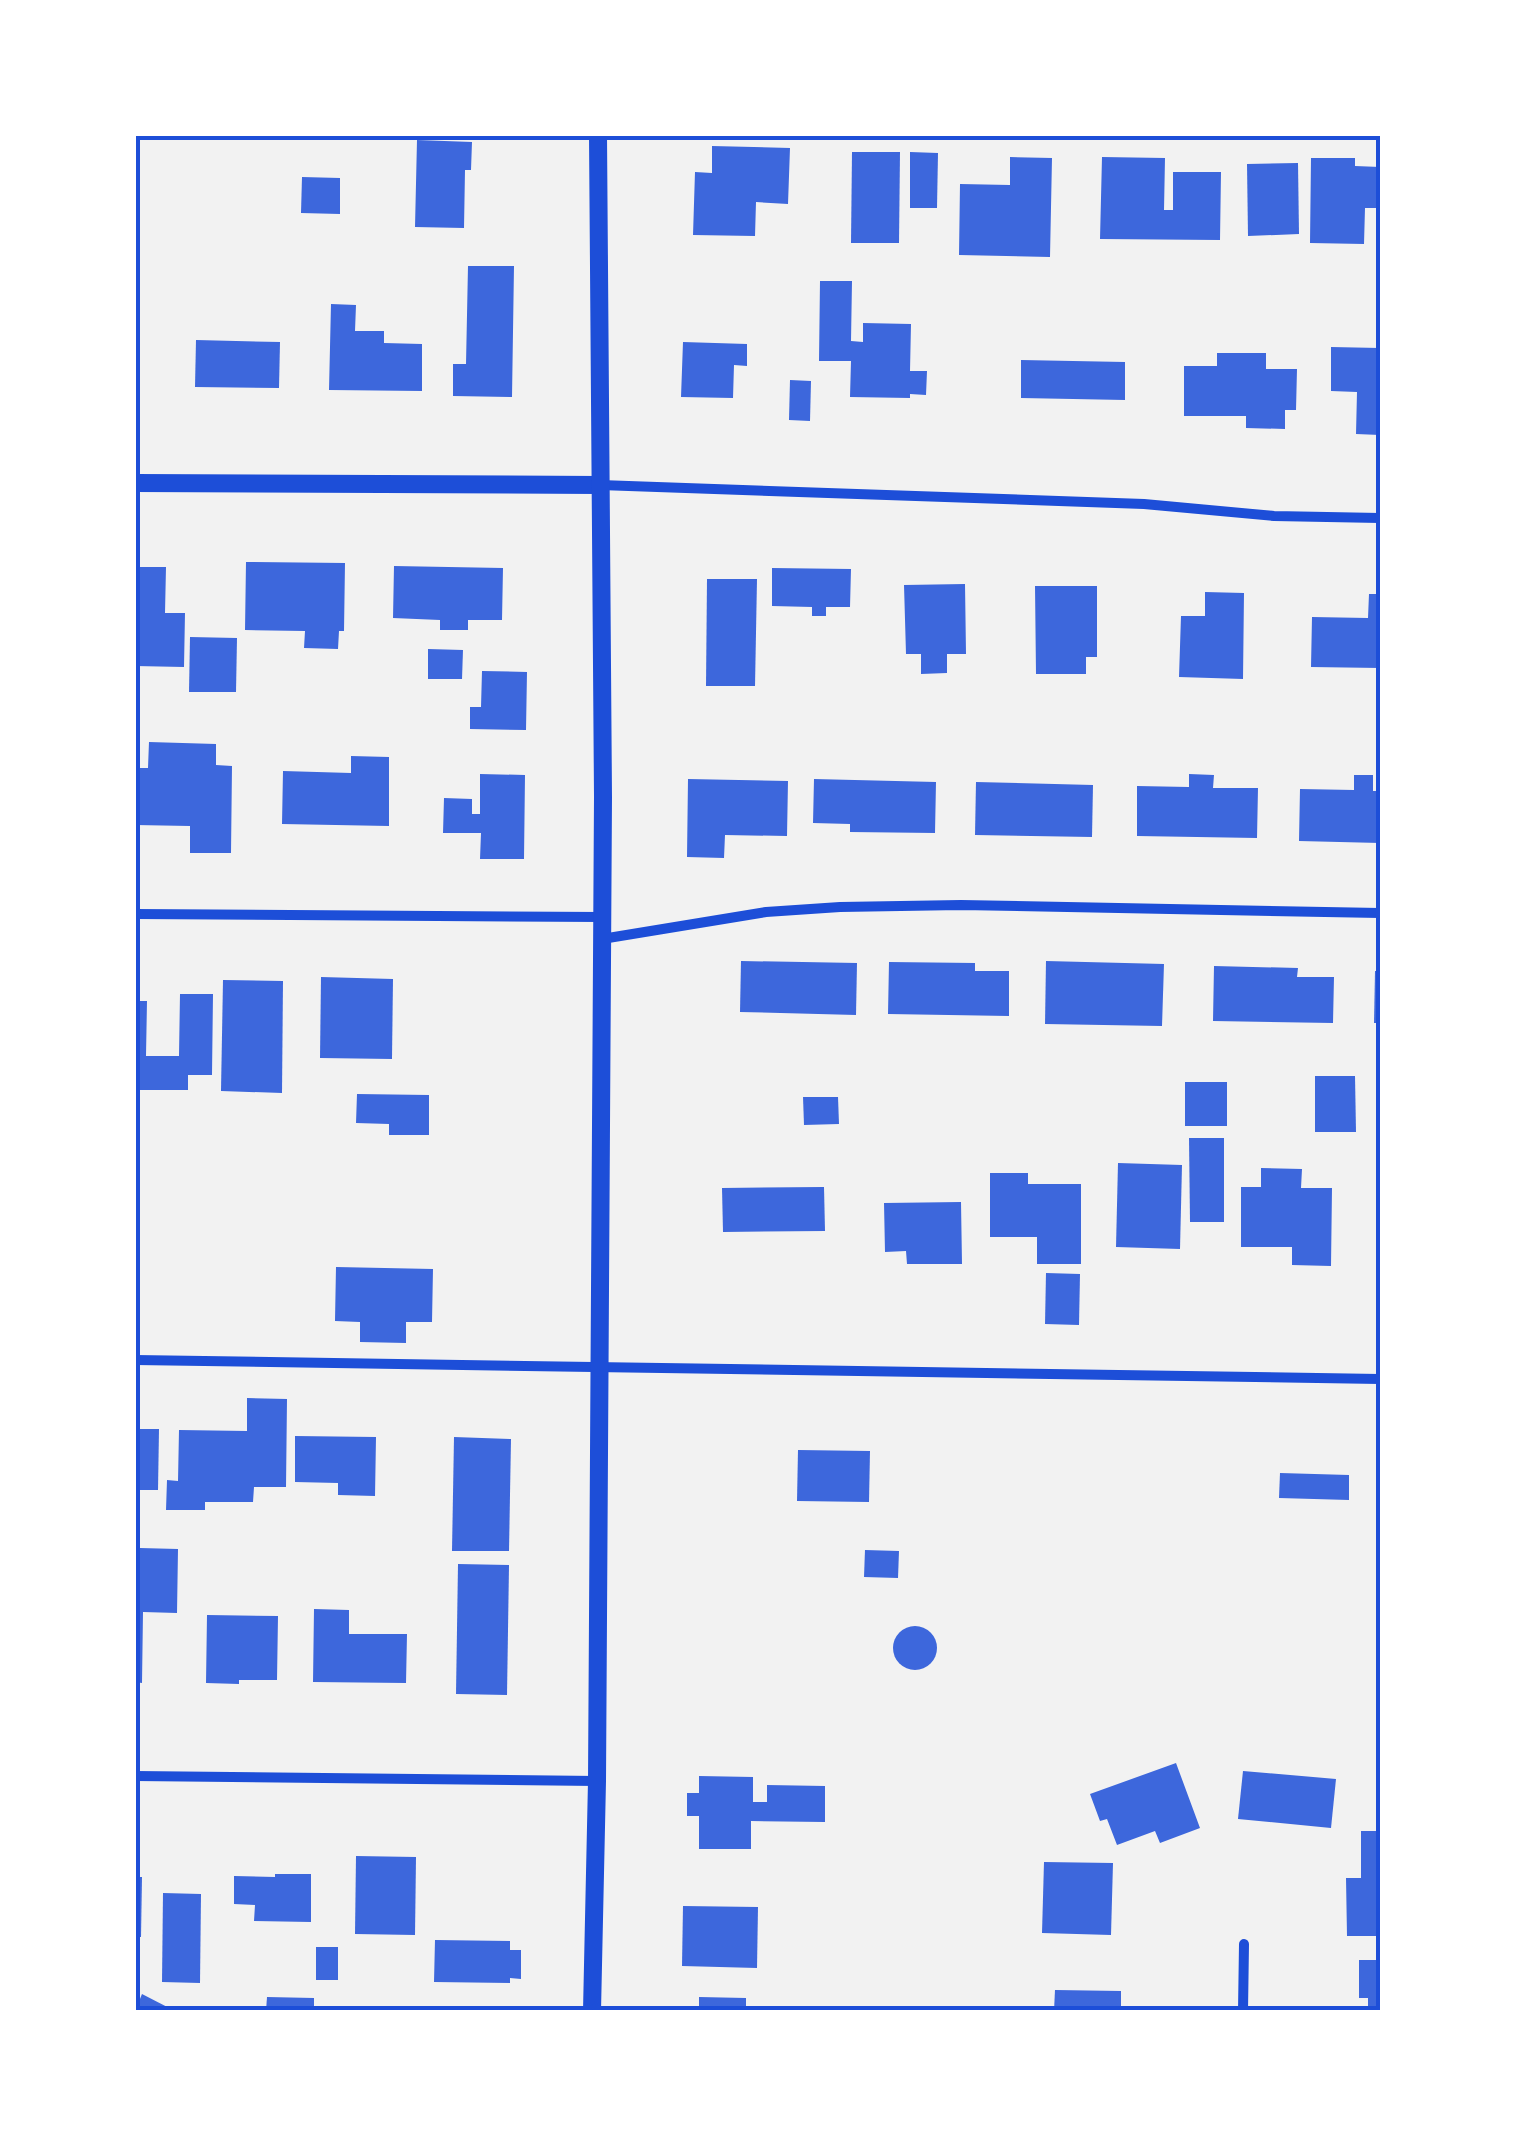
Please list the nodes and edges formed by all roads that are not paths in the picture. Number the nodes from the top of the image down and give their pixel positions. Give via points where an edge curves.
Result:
1 (598, 135) edge
2 (135, 482) edge
3 (599, 484) junction
4 (1380, 518) edge
5 (1380, 912) edge
6 (135, 914) edge
7 (602, 917) junction
8 (602, 939) junction
9 (135, 1360) edge
10 (600, 1368) junction
11 (1380, 1379) edge
12 (135, 1776) edge
13 (597, 1782) junction
14 (1244, 1944) dead end
15 (592, 2011) edge
16 (1244, 2011) edge

1 - 3 street
2 - 3 street
3 - 4 street
3 - 7 street
5 - 8 street via 840,907
6 - 7 street
7 - 8 street
8 - 10 street
9 - 10 street
10 - 11 street
10 - 13 street
12 - 13 street
13 - 15 street
14 - 16 street

